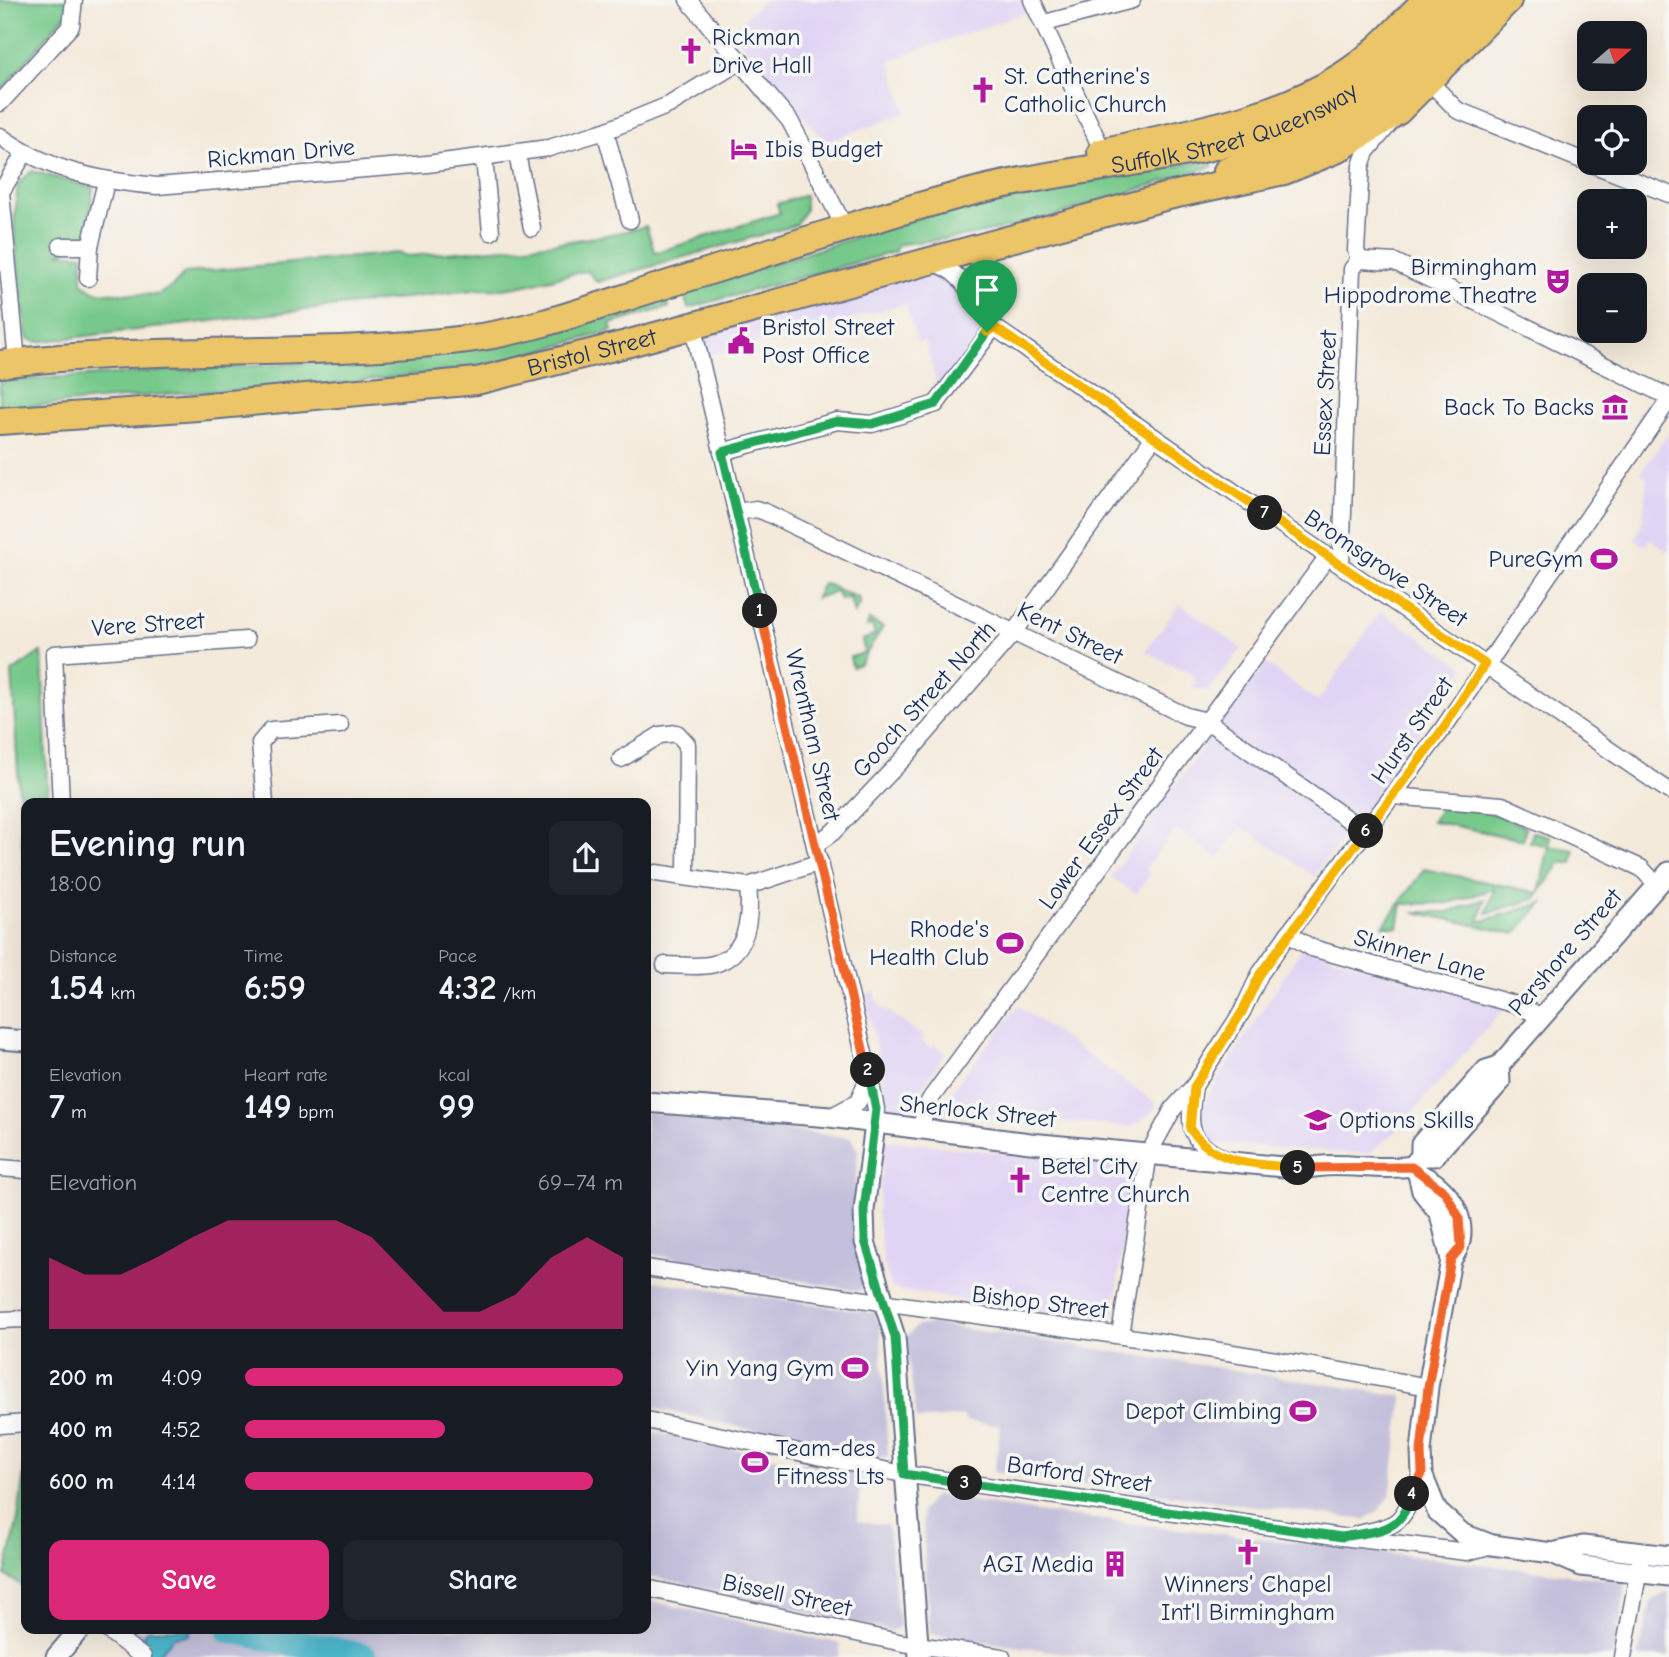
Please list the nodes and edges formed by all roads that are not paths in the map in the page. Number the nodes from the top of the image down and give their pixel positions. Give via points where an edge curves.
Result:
1 (74, 0) edge
2 (688, 0) edge
3 (1032, 0) edge
4 (1132, 0) edge
5 (1426, 0) edge
6 (1454, 0) edge
7 (1484, 0) edge
8 (1508, 0) edge
9 (1045, 23) junction
10 (741, 61) junction
11 (1428, 80) junction
12 (0, 103) edge
13 (1398, 111) junction
14 (605, 131) junction
15 (0, 136) edge
16 (1103, 152) junction
17 (24, 153) junction
18 (517, 154) junction
19 (484, 158) junction
20 (1577, 158) edge
21 (1620, 175) edge
22 (106, 182) junction
23 (979, 190) junction
24 (1669, 194) edge
25 (1168, 195) junction
26 (2, 212) edge
27 (630, 219) dead end
28 (532, 228) dead end
29 (845, 228) junction
30 (491, 232) dead end
31 (995, 243) junction
32 (61, 246) dead end
33 (90, 246) junction
34 (1359, 260) junction
35 (922, 263) junction
36 (88, 278) dead end
37 (979, 307) junction
38 (692, 324) junction
39 (994, 327) junction
40 (8, 363) edge
41 (1669, 398) edge
42 (0, 421) edge
43 (1154, 437) junction
44 (722, 452) junction
45 (736, 504) junction
46 (1334, 561) junction
47 (1015, 631) junction
48 (246, 640) dead end
49 (1485, 664) junction
50 (1207, 722) junction
51 (340, 725) dead end
52 (621, 759) dead end
53 (1669, 791) edge
54 (1393, 796) junction
55 (61, 798) edge
56 (265, 798) edge
57 (1366, 832) junction
58 (815, 845) junction
59 (820, 862) junction
60 (656, 873) dead end
61 (685, 875) junction
62 (1663, 878) edge
63 (748, 886) junction
64 (1289, 934) junction
65 (665, 965) dead end
66 (1540, 1016) junction
67 (0, 1039) edge
68 (21, 1041) edge
69 (869, 1074) junction
70 (1194, 1087) junction
71 (651, 1102) edge
72 (830, 1116) junction
73 (874, 1124) junction
74 (922, 1130) junction
75 (1149, 1153) junction
76 (1233, 1162) junction
77 (1413, 1166) junction
78 (0, 1168) edge
79 (21, 1170) edge
80 (651, 1269) edge
81 (885, 1304) junction
82 (21, 1319) edge
83 (0, 1320) edge
84 (1120, 1335) junction
85 (1428, 1387) junction
86 (651, 1421) edge
87 (21, 1423) edge
88 (0, 1425) edge
89 (904, 1474) junction
90 (1422, 1474) junction
91 (1342, 1537) junction
92 (1492, 1545) junction
93 (1552, 1553) junction
94 (1642, 1553) junction
95 (1669, 1556) edge
96 (1638, 1573) junction
97 (1669, 1576) edge
98 (651, 1589) edge
99 (76, 1634) edge
100 (112, 1634) edge
101 (918, 1651) edge
102 (56, 1657) edge
103 (143, 1657) edge
104 (1002, 1657) edge
105 (1623, 1657) edge

1 - 12 street via 71,26
2 - 10 street
3 - 9 street
4 - 9 street
5 - 16 highway via 1366,59 1310,93 1240,121
6 - 23 highway, Suffolk Street Queensway via 1347,95 1276,129 1155,159
7 - 25 highway, Suffolk Street Queensway via 1380,101 1358,116
8 - 11 highway
9 - 16 street
10 - 14 street, Rickman Drive via 690,95
10 - 29 street via 790,121
11 - 13 highway
11 - 20 street via 1457,110 1477,121
13 - 25 highway via 1338,149 1302,164 1233,184
13 - 34 street, Essex Street via 1366,152 1361,166
14 - 18 street, Rickman Drive
14 - 27 street
15 - 17 street, Rickman Drive
16 - 23 highway via 1012,176
17 - 22 street, Rickman Drive
17 - 26 street via 2,192
18 - 19 street, Rickman Drive
18 - 28 street
19 - 22 street, Rickman Drive via 157,187
19 - 30 street
21 - 24 street
22 - 33 street
23 - 29 highway, Bristol Street
25 - 31 highway, Bristol Street
26 - 40 street
29 - 40 highway, Bristol Street via 570,315 468,339
31 - 35 highway, Bristol Street
31 - 37 street via 977,272
32 - 33 street
33 - 36 street
34 - 41 street via 1395,262
34 - 46 street, Essex Street via 1352,269
35 - 37 street, Bromsgrove Street via 947,268 969,289
35 - 38 highway, Bristol Street
37 - 39 street, Bromsgrove Street
38 - 42 highway, Bristol Street via 477,381
38 - 44 street, Wrentham Street
39 - 43 street, Bromsgrove Street
39 - 44 street via 936,404 872,424 837,421
41 - 49 street, Hurst Street
43 - 46 street, Bromsgrove Street
43 - 47 street, Gooch Street North
44 - 45 street, Wrentham Street
45 - 47 street, Kent Street via 765,512
45 - 58 street, Wrentham Street
46 - 49 street, Bromsgrove Street
46 - 50 street, Lower Essex Street
47 - 50 street, Kent Street via 1186,716
47 - 58 street, Gooch Street North via 906,756
48 - 55 street, Vere Street via 54,654
49 - 53 street, Bromsgrove Street
49 - 54 street, Hurst Street
50 - 57 street, Kent Street
50 - 74 street, Lower Essex Street via 930,1098
51 - 56 street via 271,730 260,743
52 - 61 street via 668,733 677,733 687,744
54 - 57 street, Hurst Street
54 - 62 street via 1502,805
57 - 64 street, Hurst Street
58 - 59 street, Wrentham Street
59 - 63 street
59 - 69 street, Wrentham Street
60 - 61 street
61 - 63 street
62 - 66 street, Pershore Street
63 - 65 street via 750,907 742,943 715,964
64 - 66 street, Skinner Lane via 1312,948 1517,1005
64 - 70 street, Hurst Street via 1260,974 1242,1012
66 - 77 street, Pershore Street via 1499,1066 1500,1082 1434,1156
67 - 68 street
69 - 72 street via 858,1102
69 - 73 street, Wrentham Street
70 - 75 street, Hurst Street via 1173,1109
70 - 76 street, Hurst Street via 1190,1129 1208,1150
71 - 72 street, Sherlock Street
72 - 73 street, Sherlock Street
73 - 74 street, Sherlock Street
73 - 81 street via 865,1241
74 - 75 street, Sherlock Street
75 - 76 street, Sherlock Street
75 - 84 street, Hurst Street
76 - 77 street, Sherlock Street via 1305,1169 1319,1165
77 - 85 street, Barford Street via 1445,1192 1459,1217 1461,1247 1451,1259
78 - 79 street
80 - 81 street, Bishop Street
81 - 84 street, Bishop Street
81 - 89 street via 895,1337
82 - 83 street
84 - 85 street, Bishop Street
85 - 90 street, Barford Street
86 - 89 street, Barford Street
87 - 88 street
89 - 91 street, Barford Street
89 - 101 street
90 - 91 street, Barford Street via 1408,1510 1394,1526
90 - 92 street via 1428,1494 1448,1523
91 - 92 street, Barford Street via 1467,1552
92 - 93 street, Barford Street
93 - 94 street, Barford Street via 1583,1545
93 - 96 street, Barford Street via 1581,1566
94 - 95 street, Barford Street
94 - 96 street
96 - 97 street, Barford Street
96 - 105 street
98 - 101 street, Bissell Street
99 - 102 street
100 - 103 street
101 - 104 street, Bissell Street

